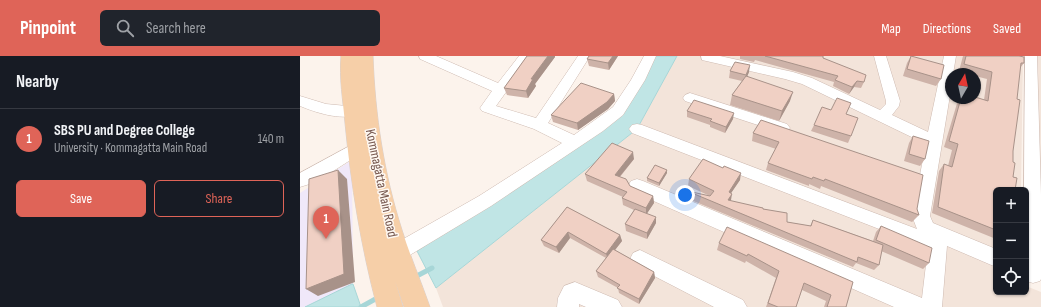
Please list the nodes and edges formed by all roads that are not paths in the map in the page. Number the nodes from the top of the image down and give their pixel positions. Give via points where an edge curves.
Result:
1 (349, 56) edge
2 (365, 56) edge
3 (425, 56) edge
4 (458, 56) edge
5 (526, 56) edge
6 (584, 56) edge
7 (650, 56) edge
8 (707, 56) edge
9 (880, 56) edge
10 (950, 56) edge
11 (1030, 60) edge
12 (447, 66) junction
13 (501, 90) junction
14 (1036, 90) edge
15 (690, 98) dead end
16 (300, 101) edge
17 (352, 111) junction
18 (882, 116) junction
19 (538, 125) junction
20 (637, 129) dead end
21 (794, 132) edge
22 (574, 142) junction
23 (935, 142) junction
24 (357, 148) junction
25 (303, 182) edge
26 (637, 186) dead end
27 (1037, 227) edge
28 (939, 239) junction
29 (993, 257) edge
30 (392, 258) junction
31 (640, 259) dead end
32 (1033, 274) edge
33 (390, 307) edge
34 (417, 307) edge
35 (568, 307) edge
36 (611, 307) edge
37 (736, 307) edge
38 (918, 307) edge
39 (931, 307) edge

1 - 17 main road, Kommagatta Main Road
2 - 30 main road, Kommagatta Main Road via 366,104 390,229
3 - 12 street
4 - 12 street
5 - 13 street
6 - 19 street
7 - 22 street via 618,111
8 - 18 street via 808,81
9 - 18 street via 893,98 893,104
10 - 23 street
11 - 14 street
12 - 13 street
13 - 19 street via 487,108
14 - 27 street
15 - 21 street
16 - 17 street via 313,107 340,112
17 - 24 main road, Kommagatta Main Road
18 - 23 street
19 - 22 street
20 - 28 street via 912,235
22 - 30 street
23 - 28 street via 921,174 921,216 926,228
24 - 25 street
24 - 30 main road, Kommagatta Main Road
26 - 38 street
27 - 32 street
28 - 29 street
28 - 39 street
30 - 33 main road
30 - 34 main road, Kommagatta Main Road
31 - 37 street
35 - 36 street via 568,298 575,292

